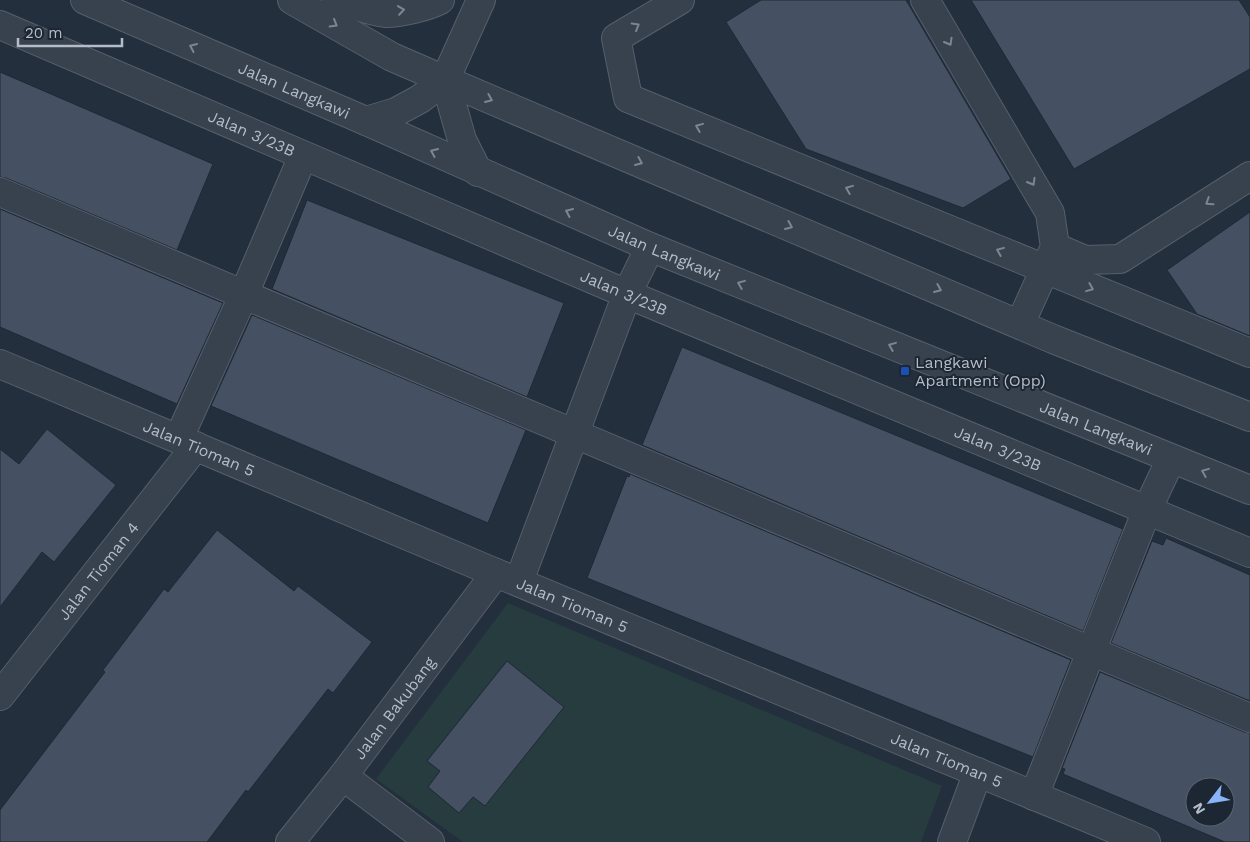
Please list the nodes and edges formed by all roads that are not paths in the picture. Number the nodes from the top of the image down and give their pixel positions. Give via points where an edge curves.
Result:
1 (85, 0) edge
2 (292, 0) edge
3 (336, 0) edge
4 (440, 0) edge
5 (481, 0) edge
6 (680, 0) edge
7 (925, 0) edge
8 (0, 25) edge
9 (445, 80) junction
10 (366, 121) junction
11 (302, 156) junction
12 (478, 172) junction
13 (1250, 176) edge
14 (0, 192) edge
15 (650, 247) junction
16 (1050, 258) junction
17 (244, 294) junction
18 (627, 294) junction
19 (1020, 324) junction
20 (1250, 353) edge
21 (0, 364) edge
22 (1250, 417) edge
23 (574, 434) junction
24 (187, 442) junction
25 (1171, 459) junction
26 (1250, 490) edge
27 (1147, 510) junction
28 (1250, 553) edge
29 (507, 577) junction
30 (1091, 652) junction
31 (0, 696) edge
32 (1250, 718) edge
33 (978, 772) junction
34 (343, 776) junction
35 (1034, 796) junction
36 (1142, 841) edge
37 (290, 842) edge
38 (430, 842) edge
39 (952, 842) edge

10 -> 1 street, Jalan Langkawi
2 -> 9 street via 392,57
3 -> 4 street via 386,12
5 - 9 street
16 -> 6 street via 628,98 616,38
7 -> 16 street via 1050,213
8 - 11 street, Jalan 3/23B
9 - 10 street via 396,112
9 - 12 street via 462,140
9 -> 19 street
12 -> 10 street, Jalan Langkawi
11 - 17 street, Jalan Tioman 4
11 - 18 street, Jalan 3/23B
15 -> 12 street, Jalan Langkawi
13 -> 16 street via 1120,259
14 - 17 street
15 - 18 street, Jalan Bakubang
25 -> 15 street, Jalan Langkawi
16 - 19 street
16 -> 20 street
17 - 23 street
17 - 24 street, Jalan Tioman 4
18 - 23 street, Jalan Bakubang
18 - 27 street, Jalan 3/23B
19 - 22 street
21 - 24 street, Jalan Tioman 5
23 - 29 street, Jalan Bakubang
23 - 30 street
24 - 29 street, Jalan Tioman 5
24 - 31 street, Jalan Tioman 4
26 -> 25 street, Jalan Langkawi
25 - 27 street
27 - 28 street, Jalan 3/23B
27 - 30 street
29 - 33 street, Jalan Tioman 5
29 - 34 street, Jalan Bakubang
30 - 32 street
30 - 35 street
33 - 35 street, Jalan Tioman 5
33 - 39 street
34 - 37 street, Jalan Bakubang
34 - 38 street
35 - 36 street, Jalan Tioman 5

